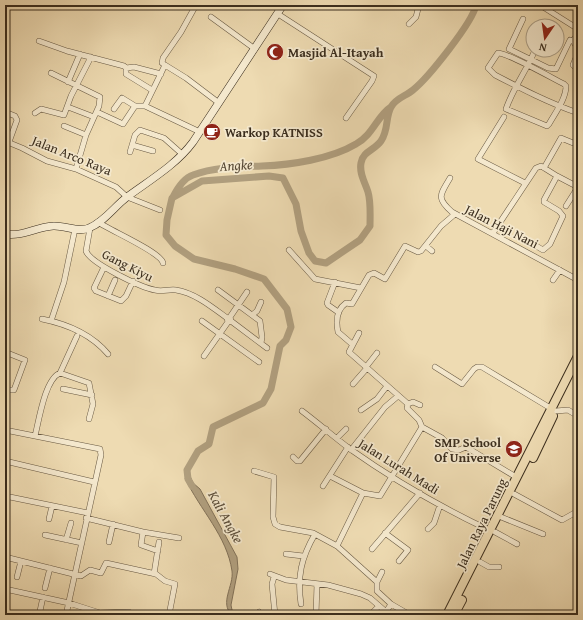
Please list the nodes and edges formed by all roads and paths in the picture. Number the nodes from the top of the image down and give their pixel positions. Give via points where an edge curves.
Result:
1 (196, 5) edge
2 (284, 5) edge
3 (419, 5) edge
4 (540, 5) edge
5 (278, 14) junction
6 (211, 17) dead end
7 (523, 19) dead end
8 (409, 24) dead end
9 (578, 29) edge
10 (578, 33) edge
11 (570, 40) dead end
12 (39, 41) dead end
13 (255, 49) junction
14 (578, 49) edge
15 (80, 54) junction
16 (578, 54) edge
17 (92, 57) junction
18 (531, 60) junction
19 (165, 65) junction
20 (528, 67) junction
21 (126, 68) junction
22 (578, 70) edge
23 (51, 73) dead end
24 (161, 74) junction
25 (68, 82) junction
26 (77, 85) junction
27 (517, 86) junction
28 (152, 90) junction
29 (219, 103) junction
30 (68, 106) junction
31 (135, 106) junction
32 (145, 106) junction
33 (558, 106) junction
34 (114, 109) dead end
35 (5, 112) edge
36 (35, 113) dead end
37 (578, 113) edge
38 (96, 114) junction
39 (504, 117) dead end
40 (346, 118) dead end
41 (64, 126) dead end
42 (200, 132) junction
43 (86, 136) junction
44 (7, 142) edge
45 (132, 145) junction
46 (578, 145) edge
47 (153, 151) dead end
48 (130, 152) dead end
49 (182, 154) junction
50 (544, 168) junction
51 (76, 169) junction
52 (557, 176) junction
53 (450, 178) dead end
54 (525, 183) junction
55 (578, 187) edge
56 (127, 197) junction
57 (566, 206) dead end
58 (160, 210) dead end
59 (454, 214) junction
60 (98, 222) junction
61 (90, 228) junction
62 (75, 229) junction
63 (492, 233) junction
64 (5, 234) edge
65 (526, 240) dead end
66 (426, 246) junction
67 (289, 250) dead end
68 (432, 251) dead end
69 (163, 263) dead end
70 (104, 267) junction
71 (560, 270) junction
72 (116, 280) dead end
73 (553, 280) dead end
74 (578, 280) edge
75 (133, 281) junction
76 (335, 282) junction
77 (361, 288) junction
78 (218, 290) dead end
79 (247, 292) dead end
80 (108, 296) junction
81 (261, 302) dead end
82 (238, 305) junction
83 (257, 311) junction
84 (338, 312) junction
85 (252, 315) junction
86 (42, 319) dead end
87 (229, 320) junction
88 (51, 321) junction
89 (202, 321) dead end
90 (260, 321) junction
91 (359, 333) dead end
92 (220, 335) junction
93 (77, 336) dead end
94 (260, 343) junction
95 (352, 344) junction
96 (267, 348) dead end
97 (5, 352) edge
98 (377, 353) dead end
99 (108, 354) dead end
100 (204, 356) dead end
101 (578, 356) edge
102 (259, 362) dead end
103 (435, 367) dead end
104 (367, 368) junction
105 (577, 370) edge
106 (60, 373) junction
107 (353, 384) dead end
108 (387, 386) junction
109 (63, 389) dead end
110 (5, 390) edge
111 (92, 395) junction
112 (398, 396) junction
113 (408, 404) junction
114 (420, 405) dead end
115 (361, 410) dead end
116 (554, 410) junction
117 (302, 411) dead end
118 (578, 416) edge
119 (89, 419) dead end
120 (422, 427) junction
121 (326, 429) junction
122 (346, 429) dead end
123 (5, 430) edge
124 (35, 436) junction
125 (337, 438) junction
126 (350, 448) junction
127 (293, 457) dead end
128 (5, 461) edge
129 (254, 471) dead end
130 (330, 476) junction
131 (392, 476) junction
132 (516, 478) junction
133 (94, 482) junction
134 (323, 486) dead end
135 (363, 493) junction
136 (420, 493) junction
137 (514, 494) junction
138 (5, 496) edge
139 (440, 505) junction
140 (52, 506) junction
141 (578, 511) edge
142 (87, 516) junction
143 (501, 517) junction
144 (49, 519) dead end
145 (71, 523) dead end
146 (113, 524) junction
147 (428, 529) dead end
148 (493, 531) junction
149 (143, 532) junction
150 (385, 533) junction
151 (314, 534) junction
152 (543, 534) dead end
153 (45, 535) dead end
154 (178, 538) dead end
155 (66, 540) junction
156 (109, 542) dead end
157 (159, 542) dead end
158 (82, 543) junction
159 (517, 544) dead end
160 (337, 546) junction
161 (372, 549) dead end
162 (158, 551) junction
163 (286, 554) dead end
164 (303, 556) junction
165 (5, 557) edge
166 (21, 561) junction
167 (399, 561) dead end
168 (480, 562) junction
169 (500, 567) dead end
170 (50, 568) junction
171 (382, 572) dead end
172 (76, 574) junction
173 (154, 574) junction
174 (472, 574) junction
175 (17, 577) dead end
176 (300, 582) junction
177 (377, 582) junction
178 (317, 584) junction
179 (45, 588) dead end
180 (5, 589) edge
181 (43, 597) junction
182 (69, 603) junction
183 (302, 604) dead end
184 (391, 604) junction
185 (378, 607) junction
186 (40, 611) dead end
187 (385, 613) edge
188 (66, 615) edge
189 (134, 615) edge
190 (170, 615) edge
191 (275, 615) edge
192 (316, 615) edge
193 (370, 615) edge
194 (410, 615) edge
195 (447, 615) edge
196 (454, 615) edge

1 - 19 street via 182,32 163,58 162,63
2 - 5 main road
3 - 8 street via 416,17
4 - 9 street
5 - 13 main road
5 - 40 street via 374,76
6 - 13 street
7 - 18 street via 509,49
10 - 14 street via 573,41
11 - 18 street via 556,69
12 - 15 street
13 - 29 main road
15 - 17 street
15 - 25 street
16 - 22 street via 573,66
17 - 21 street
17 - 26 street
18 - 20 street
19 - 24 street
19 - 29 street
20 - 27 street
20 - 27 street via 500,53 495,55 488,68 490,72
20 - 33 street via 566,86 565,94
21 - 24 street via 134,67
21 - 28 street via 126,74
23 - 25 street
24 - 28 street
25 - 26 street
26 - 30 street
26 - 38 street via 100,97
27 - 33 street
27 - 33 street via 506,109 546,126
28 - 32 street
29 - 42 main road
30 - 36 street via 64,115 41,109
30 - 38 street
31 - 32 street
31 - 34 street via 122,98
31 - 38 street via 123,124
32 - 42 street
33 - 37 street
35 - 44 street via 15,116 17,120
38 - 43 street
39 - 54 street via 478,159
41 - 43 street
42 - 49 main road
43 - 51 street
44 - 51 street, Jalan Arco Raya via 47,161
45 - 47 street
45 - 48 street
45 - 49 street via 137,131 140,130 164,138
46 - 50 street via 560,139
49 - 56 main road
50 - 52 street
50 - 54 street via 536,168
51 - 56 street, Jalan Arco Raya via 116,187
52 - 55 street
52 - 65 street via 544,200 563,216 550,244 543,250
53 - 59 street, Jalan Haji Nani via 441,202
54 - 63 street
55 - 57 street
56 - 58 street, Jalan Arco Raya
56 - 60 main road
59 - 63 street, Jalan Haji Nani
59 - 66 street
60 - 61 main road
60 - 69 street via 152,252 161,258
61 - 62 main road
61 - 70 street, Gang Kiyu via 86,251
62 - 64 main road via 51,226 20,235
62 - 88 street via 64,282
63 - 71 street, Jalan Haji Nani
66 - 68 street
66 - 77 street via 418,252 405,246 385,279 372,274
67 - 76 street via 315,279
70 - 75 street, Gang Kiyu
70 - 80 street via 95,290
71 - 73 street
71 - 74 street, Jalan Haji Nani
72 - 80 street
75 - 80 street via 124,300
75 - 87 street, Gang Kiyu via 152,290 176,290 202,300
76 - 77 street
76 - 84 street via 327,303
77 - 84 street via 352,304 344,303
78 - 82 street
79 - 82 street
81 - 83 street
82 - 85 street
82 - 87 street
83 - 85 street
83 - 90 street
84 - 95 street via 338,332
85 - 90 street
86 - 88 street
87 - 92 street
87 - 94 street, Gang Kiyu
88 - 99 street via 95,340
89 - 92 street
90 - 94 street
91 - 95 street
92 - 100 street
92 - 102 street
93 - 106 street
94 - 96 street, Gang Kiyu
95 - 104 street via 349,352
97 - 110 street via 26,360 14,390
98 - 104 street
101 - 116 highway, Jalan Raya Parung
103 - 116 street via 462,384 474,369 482,367
104 - 107 street
104 - 108 street
105 - 116 highway, Jalan Raya Parung
106 - 111 street via 86,381
106 - 124 street via 55,375 49,385
108 - 112 street
108 - 115 street via 377,399
109 - 111 street
111 - 119 street via 93,404
112 - 113 street
112 - 126 street via 385,407
113 - 114 street via 413,402
113 - 120 street via 407,408
116 - 118 street via 568,410
116 - 132 highway, Jalan Raya Parung
116 - 137 highway, Jalan Raya Parung
117 - 121 street, Jalan Lurah Madi
120 - 131 street
120 - 132 street via 442,438 452,449 466,447
121 - 125 street, Jalan Lurah Madi
121 - 127 street via 300,461
122 - 125 street
123 - 124 street
124 - 133 street via 100,449 101,455
125 - 126 street, Jalan Lurah Madi
126 - 130 street
126 - 131 street, Jalan Lurah Madi via 381,466
128 - 133 street
129 - 151 street via 273,476 275,524
130 - 134 street
130 - 135 street
131 - 135 street via 380,496
131 - 136 street, Jalan Lurah Madi
132 - 148 highway, Jalan Raya Parung
133 - 142 street
135 - 160 street
136 - 139 street, Jalan Lurah Madi
136 - 150 street
137 - 141 street via 562,520
137 - 143 highway, Jalan Raya Parung
138 - 140 street
139 - 147 street via 434,524
139 - 148 street, Jalan Lurah Madi
140 - 142 street
140 - 144 street
142 - 146 street
142 - 158 street
143 - 148 highway, Jalan Raya Parung
143 - 152 street
145 - 155 street
146 - 149 street
146 - 156 street
148 - 159 street, Jalan Lurah Madi
148 - 168 highway, Jalan Raya Parung
148 - 174 highway, Jalan Raya Parung
149 - 154 street
149 - 162 street via 141,545
150 - 161 street
150 - 167 street via 408,550
151 - 160 street
151 - 164 street
153 - 155 street
155 - 158 street
157 - 162 street
158 - 172 street
160 - 177 street
162 - 173 street
163 - 164 street
164 - 176 street
165 - 166 street
166 - 170 street
166 - 175 street
168 - 169 street via 489,568
168 - 174 highway, Jalan Raya Parung
170 - 172 street
170 - 179 street
171 - 177 street
172 - 173 street via 83,575 90,570 101,573 106,563
172 - 182 street
173 - 190 street via 175,584
174 - 195 highway, Jalan Raya Parung
174 - 196 highway, Jalan Raya Parung
176 - 178 street
176 - 183 street
176 - 191 street via 272,576
177 - 184 street via 377,592
178 - 185 street via 366,596
178 - 192 street
180 - 181 street
181 - 182 street
181 - 186 street
182 - 188 street
182 - 189 street via 100,613 128,612
184 - 187 street
184 - 194 street
185 - 187 street
185 - 193 street

